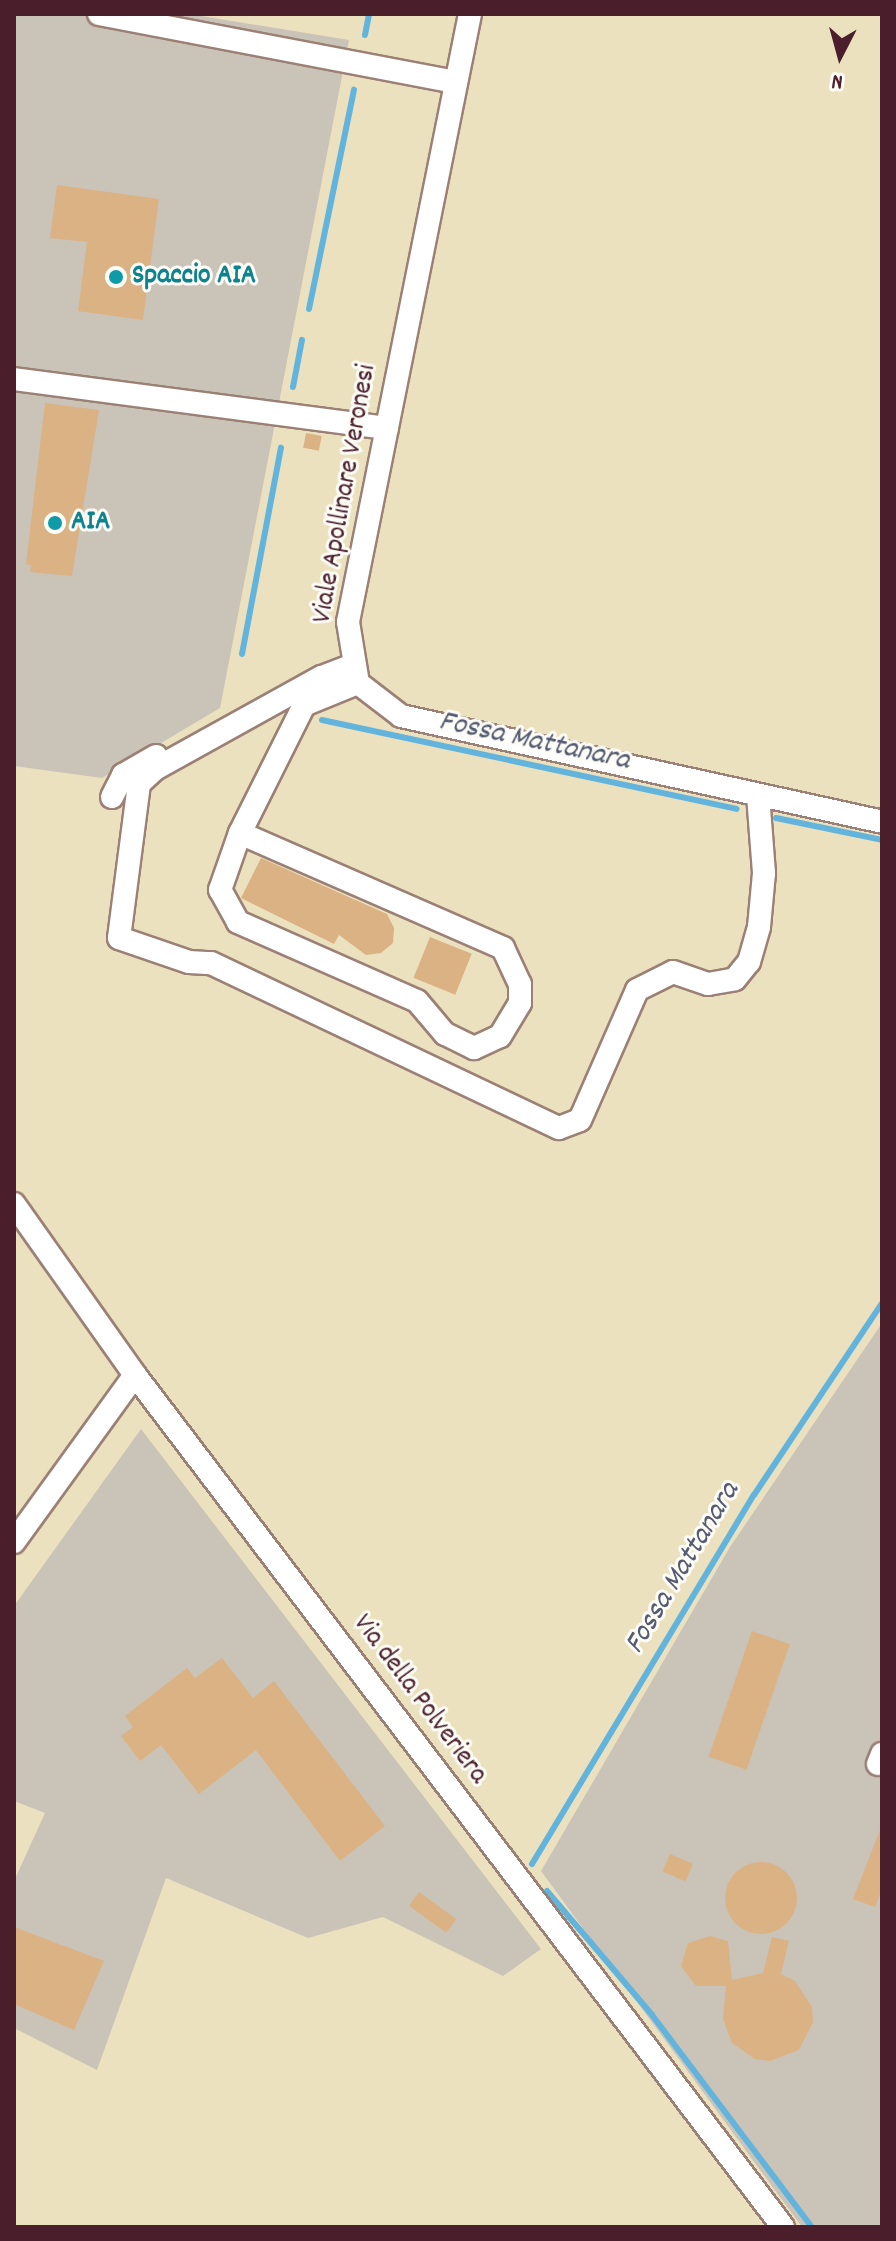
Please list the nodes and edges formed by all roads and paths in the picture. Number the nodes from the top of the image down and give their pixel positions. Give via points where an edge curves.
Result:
1 (99, 14) edge
2 (470, 14) edge
3 (456, 82) junction
4 (14, 379) edge
5 (387, 428) junction
6 (355, 674) junction
7 (321, 677) junction
8 (758, 795) junction
9 (112, 797) dead end
10 (882, 822) edge
11 (240, 833) junction
12 (14, 1204) edge
13 (135, 1375) junction
14 (14, 1542) edge
15 (783, 2227) edge

1 - 3 street
2 - 3 street, Viale Apollinare Veronesi
3 - 5 street, Viale Apollinare Veronesi
4 - 5 street
5 - 6 street, Viale Apollinare Veronesi via 348,622
6 - 7 street
6 - 8 street via 401,716
6 - 11 street via 304,705
7 - 8 street via 155,769 139,784 119,938 189,962 211,963 559,1128 580,1120 637,990 673,972 708,984 735,979 749,962 759,927 764,873
7 - 9 street via 295,677 123,775
8 - 10 street
11 - 11 street via 220,890 238,922 417,1001 445,1034 474,1048 500,1036 520,993 503,948
12 - 13 street, Via della Polveriera
13 - 14 street
13 - 15 street, Via della Polveriera

